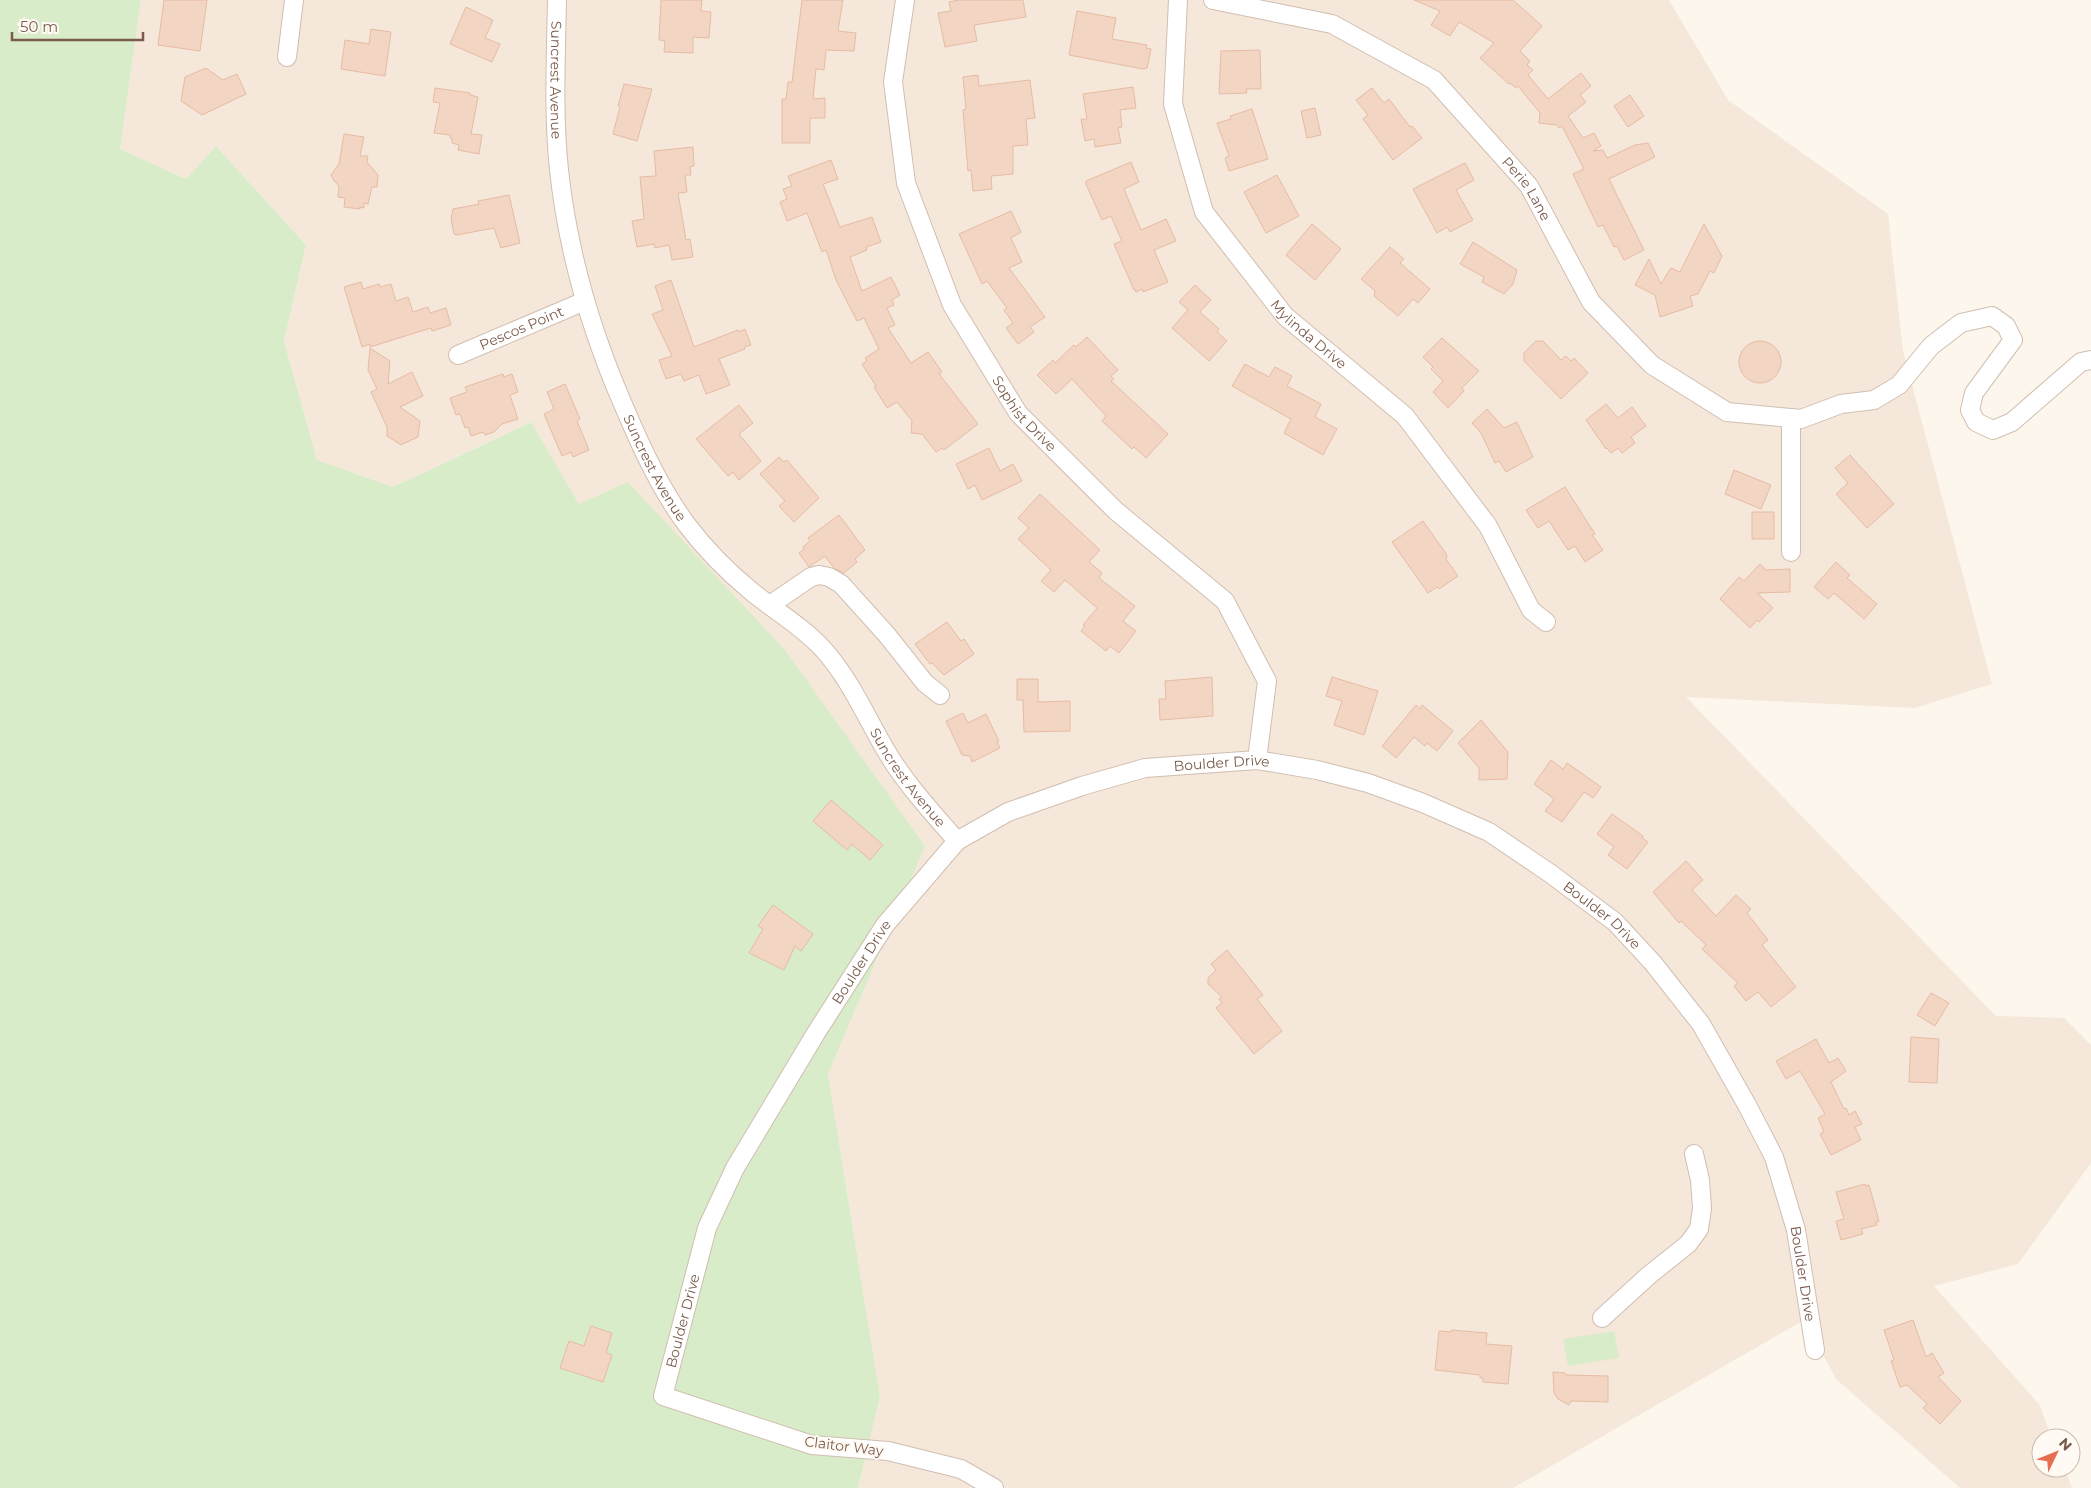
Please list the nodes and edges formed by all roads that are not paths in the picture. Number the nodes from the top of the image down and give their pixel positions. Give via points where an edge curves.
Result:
1 (294, 0) edge
2 (557, 0) edge
3 (905, 0) edge
4 (1178, 0) edge
5 (1214, 0) edge
6 (287, 57) dead end
7 (585, 301) junction
8 (458, 355) dead end
9 (2091, 360) edge
10 (1796, 419) junction
11 (1791, 552) dead end
12 (770, 605) junction
13 (1546, 622) dead end
14 (940, 694) dead end
15 (1257, 760) junction
16 (956, 841) junction
17 (1694, 1154) dead end
18 (1602, 1318) dead end
19 (1816, 1350) dead end
20 (663, 1396) joint
21 (994, 1488) edge

1 - 6 street
2 - 7 street, Suncrest Avenue via 555,95 559,171
3 - 15 street, Sophist Drive via 892,82 906,183 952,305 1018,413 1116,511 1225,601 1267,681
4 - 13 street, Mylinda Drive via 1173,104 1204,212 1284,316 1405,416 1488,526 1531,610
5 - 10 street, Perie Lane via 1332,24 1434,80 1529,186 1591,302 1652,365 1727,412
7 - 8 street, Pescos Point
7 - 12 street, Suncrest Avenue via 606,367 663,489 687,525 720,563
9 - 10 street via 2081,362 2012,422 1993,430 1976,422 1970,410 1974,393 2013,340 2006,326 1992,316 1961,323 1932,346 1899,385 1874,400 1841,404
10 - 11 street
12 - 14 street via 811,577 829,577 841,584 925,683
12 - 16 street, Suncrest Avenue via 824,650 855,693 885,750 916,794
15 - 16 street, Boulder Drive via 1146,768 1008,812
15 - 19 street, Boulder Drive via 1368,783 1489,832 1614,922 1701,1024 1774,1157 1796,1230
16 - 20 street, Boulder Drive via 885,925 735,1168 706,1228
17 - 18 street via 1702,1208 1699,1229 1688,1244
20 - 21 street, Claitor Way via 812,1445 888,1451 962,1469

